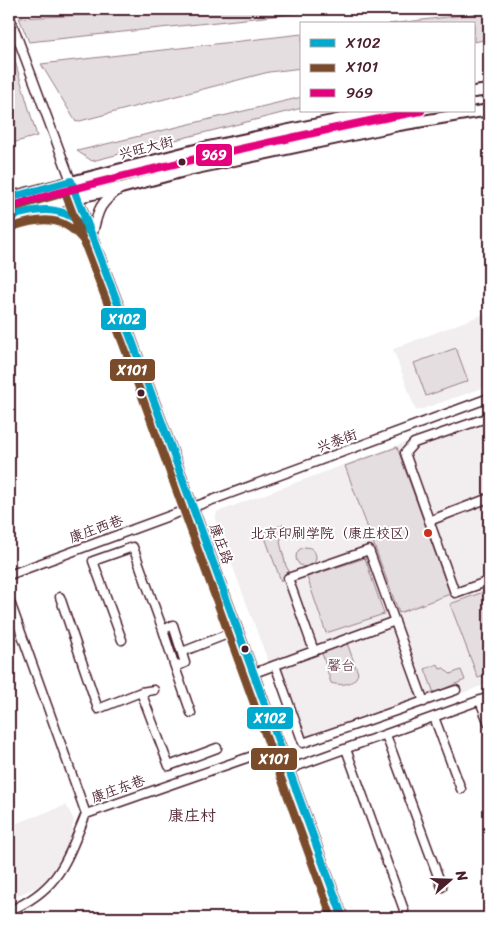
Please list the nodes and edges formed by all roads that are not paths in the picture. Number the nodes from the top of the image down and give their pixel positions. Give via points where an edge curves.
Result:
1 (9, 15) edge
2 (489, 90) edge
3 (476, 92) edge
4 (489, 110) edge
5 (375, 112) edge
6 (71, 181) junction
7 (121, 188) junction
8 (78, 197) junction
9 (9, 198) edge
10 (32, 210) junction
11 (9, 217) edge
12 (92, 235) junction
13 (489, 398) edge
14 (489, 417) edge
15 (489, 498) edge
16 (193, 507) junction
17 (429, 521) junction
18 (9, 575) edge
19 (489, 581) edge
20 (60, 597) dead end
21 (9, 599) edge
22 (395, 621) junction
23 (163, 630) junction
24 (238, 630) junction
25 (122, 640) dead end
26 (314, 651) junction
27 (182, 652) junction
28 (275, 666) junction
29 (175, 667) junction
30 (254, 673) junction
31 (154, 690) dead end
32 (456, 690) dead end
33 (142, 692) junction
34 (489, 697) edge
35 (480, 701) junction
36 (424, 702) junction
37 (190, 713) dead end
38 (434, 717) junction
39 (489, 724) edge
40 (386, 735) junction
41 (281, 746) junction
42 (217, 748) dead end
43 (346, 749) junction
44 (289, 769) junction
45 (461, 789) dead end
46 (86, 814) junction
47 (442, 886) dead end
48 (404, 910) dead end
49 (9, 911) edge
50 (344, 918) edge

1 - 6 street
2 - 3 main road
4 - 7 main road via 371,131 192,169
5 - 6 main road, 兴旺大街 via 199,149
6 - 8 street, 康庄路
6 - 9 main road, 兴旺大街
7 - 8 main road
7 - 12 street via 99,208
8 - 10 main road
8 - 12 street, 康庄路
10 - 11 main road
10 - 12 street via 66,213
12 - 16 street, 康庄路
13 - 16 street, 兴泰街
14 - 17 street via 414,443 405,453
15 - 17 street
16 - 18 street, 康庄西巷
16 - 24 street, 康庄路
17 - 19 street via 454,593
20 - 33 street via 98,709
21 - 46 street
22 - 26 street
22 - 26 street via 369,550 331,562 288,578
22 - 36 street
23 - 25 street via 133,547 93,561
23 - 27 street via 172,625
23 - 29 street
24 - 27 street
24 - 30 street, 康庄路
26 - 28 street
27 - 29 street via 185,663
28 - 30 street
28 - 36 street via 304,743
29 - 37 street
30 - 41 street, 康庄路
31 - 33 street
32 - 36 street
33 - 42 street via 169,766
34 - 35 street
35 - 38 street
35 - 39 street
38 - 40 street
38 - 45 street
40 - 43 street
40 - 47 street
41 - 44 street, 康庄路
41 - 46 street, 康庄东巷
43 - 44 street
43 - 48 street
44 - 50 street, 康庄路
46 - 49 street, 康庄东巷 via 54,880 36,897

